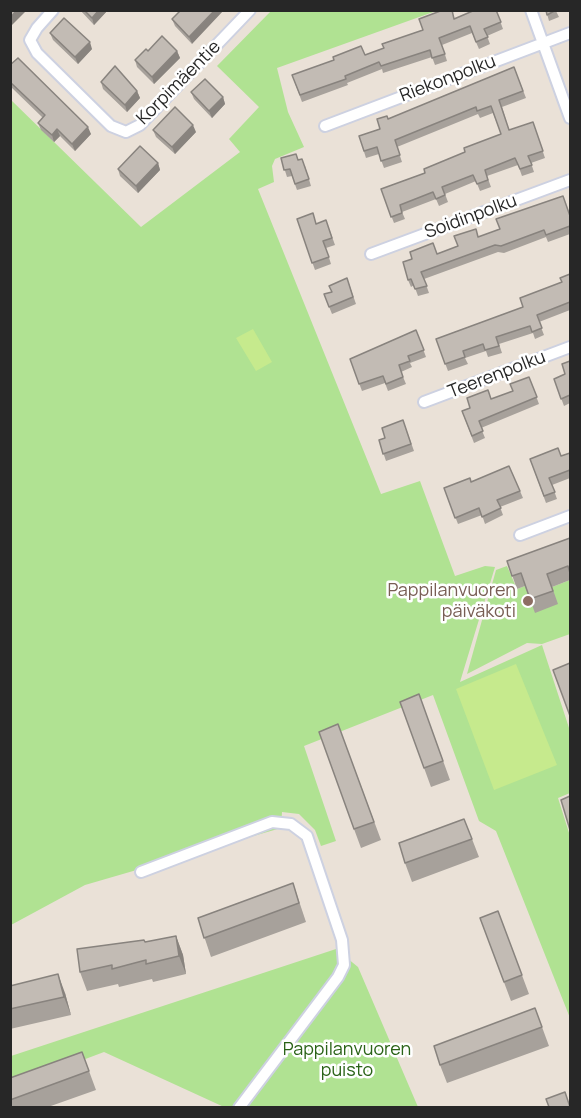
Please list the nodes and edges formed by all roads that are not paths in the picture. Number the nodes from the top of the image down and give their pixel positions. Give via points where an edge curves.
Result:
1 (53, 10) edge
2 (250, 10) edge
3 (531, 10) edge
4 (570, 33) edge
5 (543, 43) junction
6 (570, 118) edge
7 (325, 126) dead end
8 (570, 180) edge
9 (372, 254) dead end
10 (570, 347) edge
11 (424, 402) dead end
12 (570, 516) edge
13 (520, 535) dead end
14 (141, 872) dead end
15 (239, 1107) edge

1 - 2 street, Korpimäentie via 30,40 37,53 111,126 126,132 140,125
3 - 5 street
4 - 5 street, Riekonpolku
5 - 6 street
5 - 7 street, Riekonpolku
8 - 9 street, Soidinpolku
10 - 11 street, Teerenpolku
12 - 13 street
14 - 15 street via 272,822 291,824 307,836 342,940 344,965

